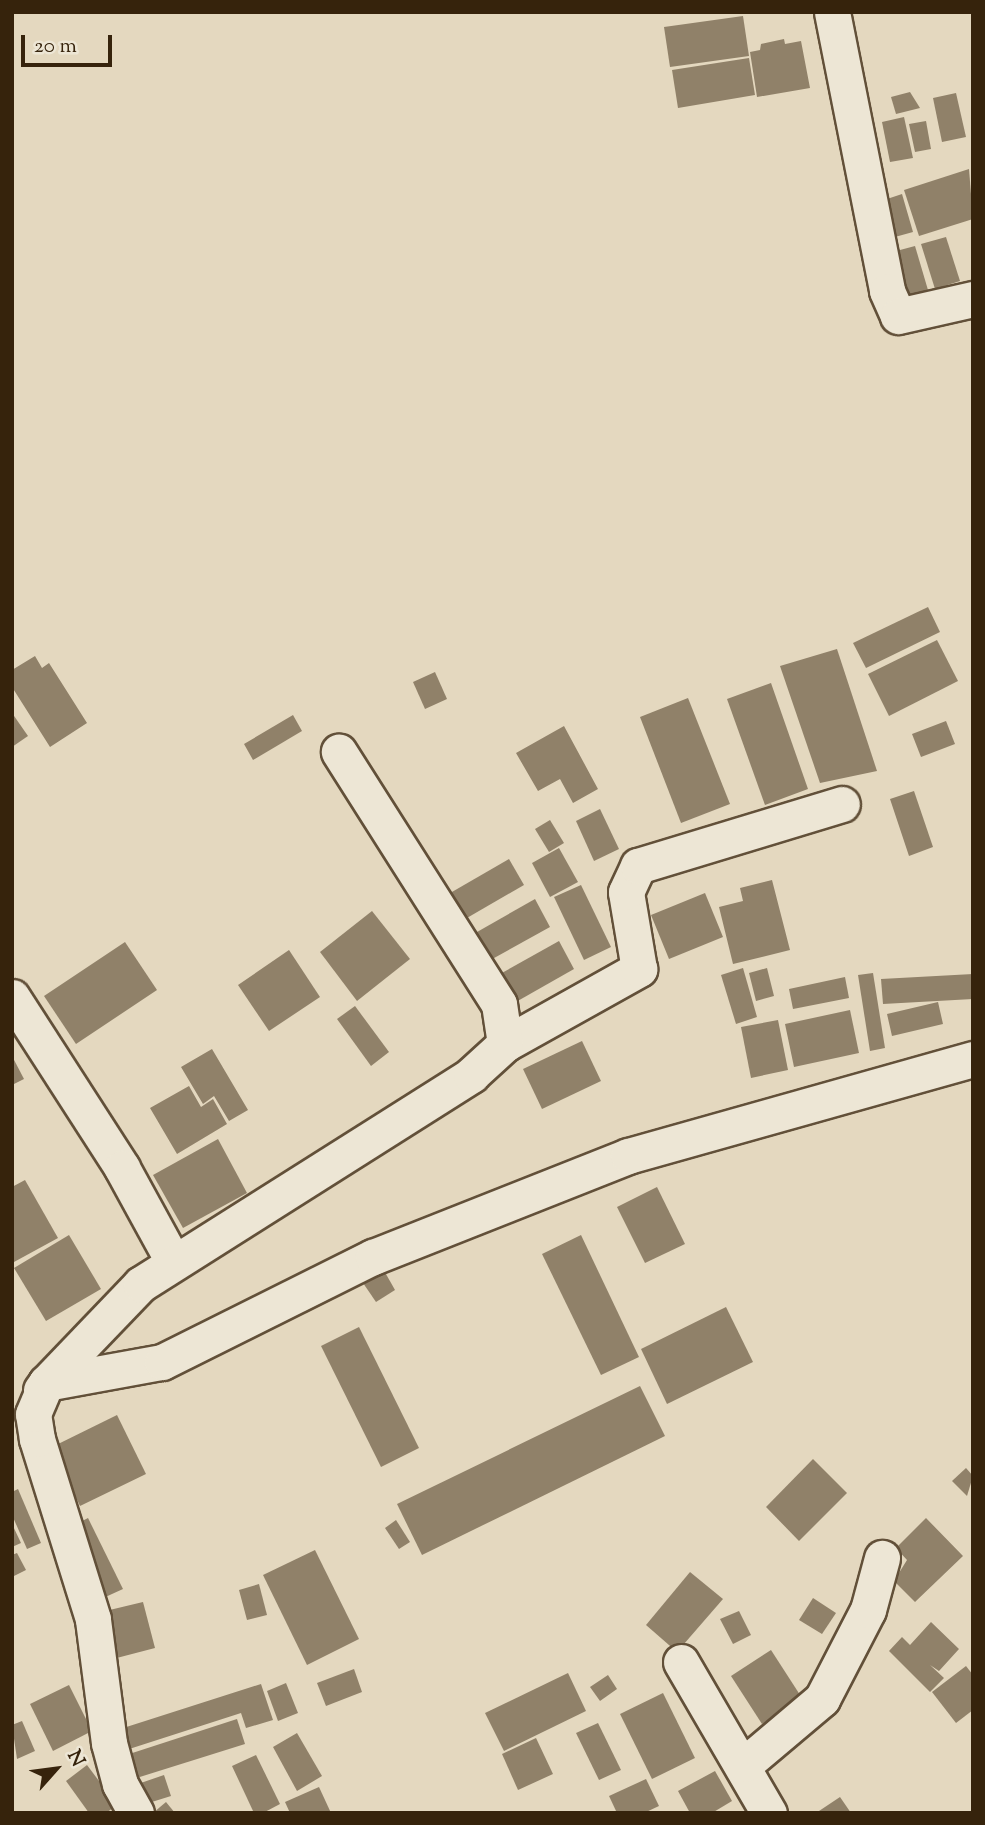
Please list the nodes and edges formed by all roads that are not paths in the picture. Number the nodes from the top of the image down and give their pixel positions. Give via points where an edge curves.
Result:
1 (832, 12) edge
2 (973, 299) edge
3 (339, 752) dead end
4 (842, 804) dead end
5 (12, 997) edge
6 (505, 1044) junction
7 (973, 1059) edge
8 (173, 1261) junction
9 (46, 1383) junction
10 (12, 1406) edge
11 (882, 1558) dead end
12 (681, 1662) dead end
13 (745, 1764) junction
14 (136, 1813) edge
15 (769, 1813) edge

1 - 2 street via 887,291 898,316
3 - 6 street via 499,1004
4 - 6 street via 638,866 626,892 639,969
5 - 8 street via 122,1168
6 - 8 street via 471,1075
7 - 9 street via 628,1156 373,1257 162,1362
8 - 9 street via 110,1310
9 - 10 street via 36,1398
9 - 14 street via 33,1414 37,1439 93,1619 111,1754
11 - 13 street via 868,1610 821,1699
12 - 13 street
13 - 15 street

